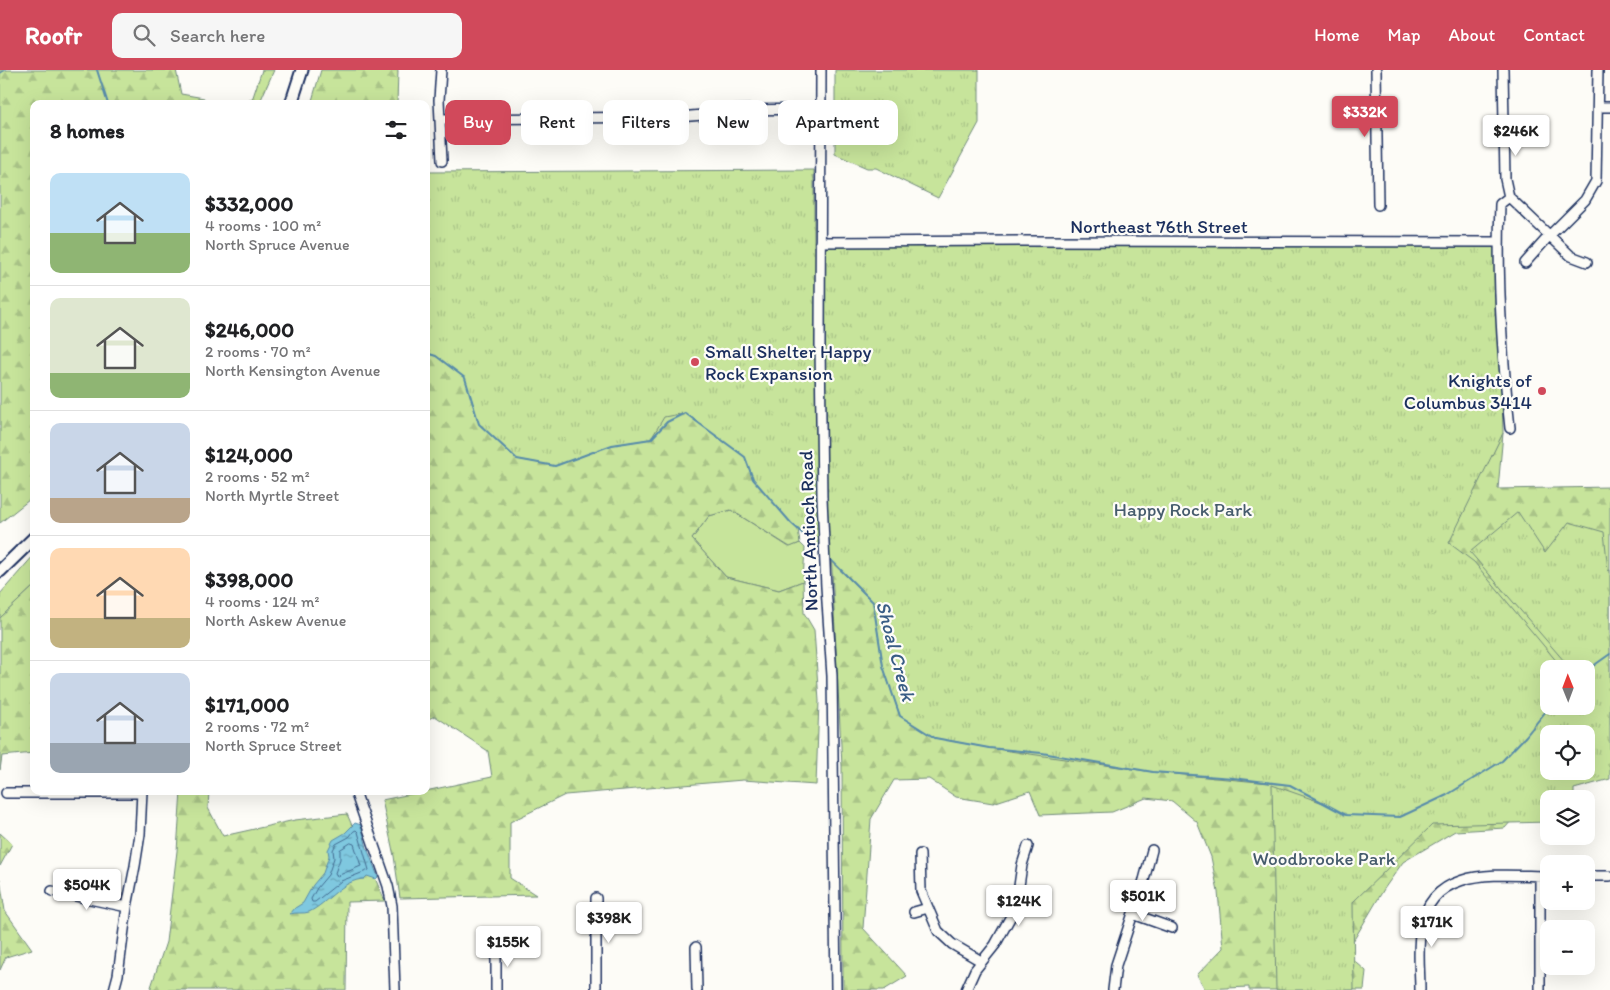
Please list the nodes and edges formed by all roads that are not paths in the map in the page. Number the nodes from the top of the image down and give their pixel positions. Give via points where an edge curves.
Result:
1 (302, 70) edge
2 (441, 70) edge
3 (821, 70) edge
4 (1376, 70) edge
5 (1503, 70) edge
6 (1598, 70) edge
7 (291, 100) edge
8 (821, 100) edge
9 (1598, 107) junction
10 (1610, 107) edge
11 (778, 109) edge
12 (440, 119) junction
13 (821, 145) edge
14 (442, 161) dead end
15 (1509, 197) junction
16 (1378, 205) dead end
17 (1549, 236) junction
18 (820, 242) junction
19 (1498, 242) junction
20 (1587, 262) dead end
21 (1525, 264) dead end
22 (1510, 428) dead end
23 (30, 542) edge
24 (0, 571) edge
25 (6, 793) dead end
26 (30, 793) edge
27 (142, 795) edge
28 (356, 795) edge
29 (1028, 846) dead end
30 (1152, 850) dead end
31 (920, 854) dead end
32 (1540, 876) edge
33 (1595, 876) edge
34 (1610, 876) edge
35 (52, 891) dead end
36 (596, 898) dead end
37 (127, 907) junction
38 (928, 908) junction
39 (1543, 910) edge
40 (914, 912) dead end
41 (1133, 914) junction
42 (1172, 928) dead end
43 (496, 947) dead end
44 (696, 947) dead end
45 (981, 961) junction
46 (114, 990) edge
47 (395, 990) edge
48 (496, 990) edge
49 (596, 990) edge
50 (697, 990) edge
51 (836, 990) edge
52 (966, 990) edge
53 (1113, 990) edge
54 (1420, 990) edge
55 (1540, 990) edge

1 - 7 main road
2 - 12 street
3 - 8 street, North Antioch Road
4 - 16 street
5 - 15 street via 1504,179
6 - 9 street
9 - 10 street
9 - 17 street via 1596,181 1585,200
11 - 12 street via 730,110 678,118
12 - 14 street
13 - 18 street, North Antioch Road
15 - 17 street
15 - 19 street via 1500,204
17 - 20 street via 1571,256
17 - 21 street
18 - 19 street, Northeast 76th Street
18 - 51 street, North Antioch Road via 823,528 832,686
19 - 22 street
23 - 24 main road
25 - 26 street
27 - 37 street via 140,834
28 - 47 street via 392,906
29 - 45 street via 1016,907 995,944
30 - 41 street
31 - 38 street via 921,891
32 - 54 street via 1468,878 1450,884 1440,892 1431,901 1420,931
33 - 34 street
35 - 37 street
36 - 49 street
37 - 46 street
38 - 40 street
38 - 45 street via 938,930 952,944
39 - 55 street
41 - 42 street
41 - 53 street via 1116,965
43 - 48 street
44 - 50 street
45 - 52 street

